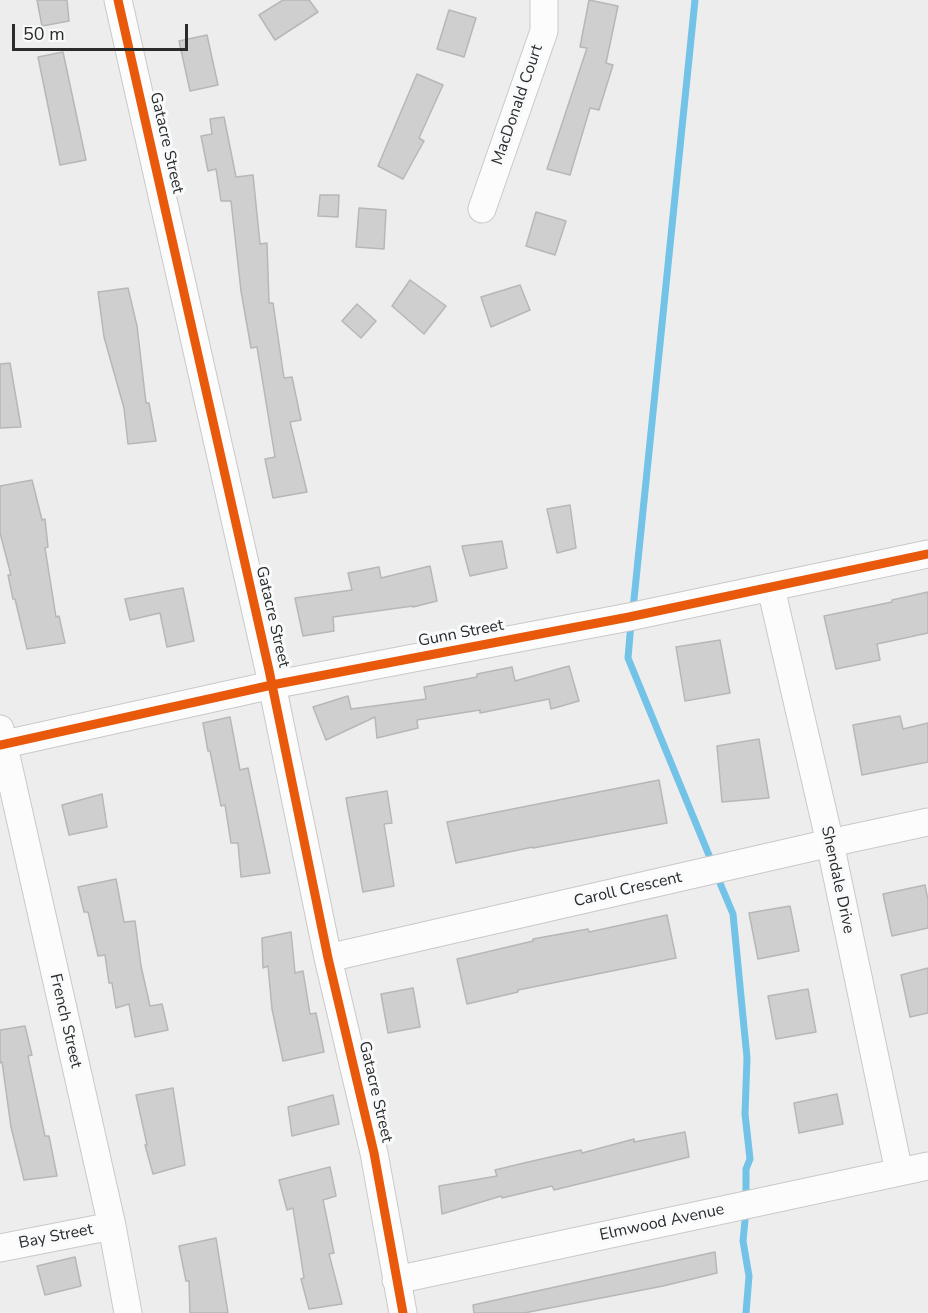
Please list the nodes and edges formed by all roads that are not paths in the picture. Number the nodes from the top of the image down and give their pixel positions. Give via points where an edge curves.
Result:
1 (118, 0) edge
2 (544, 0) edge
3 (482, 209) dead end
4 (928, 554) edge
5 (771, 588) junction
6 (272, 686) junction
7 (1, 740) edge
8 (928, 822) edge
9 (830, 843) junction
10 (328, 958) junction
11 (928, 1166) edge
12 (899, 1172) junction
13 (112, 1226) junction
14 (0, 1248) edge
15 (396, 1280) junction
16 (128, 1313) edge
17 (403, 1313) edge

1 - 6 street, Gatacre Street
2 - 3 street, MacDonald Court via 544,31
4 - 5 street, Gunn Street
5 - 6 street, Gunn Street
5 - 9 street, Shendale Drive
6 - 7 street, Gunn Street
6 - 10 street, Gatacre Street
7 - 13 street, French Street
8 - 9 street, Caroll Crescent
9 - 10 street, Caroll Crescent
9 - 12 street, Shendale Drive
10 - 15 street, Gatacre Street via 374,1153
11 - 12 street, Elmwood Avenue
12 - 15 street, Elmwood Avenue
13 - 14 street, Bay Street
13 - 16 street, French Street
15 - 17 street, Gatacre Street

